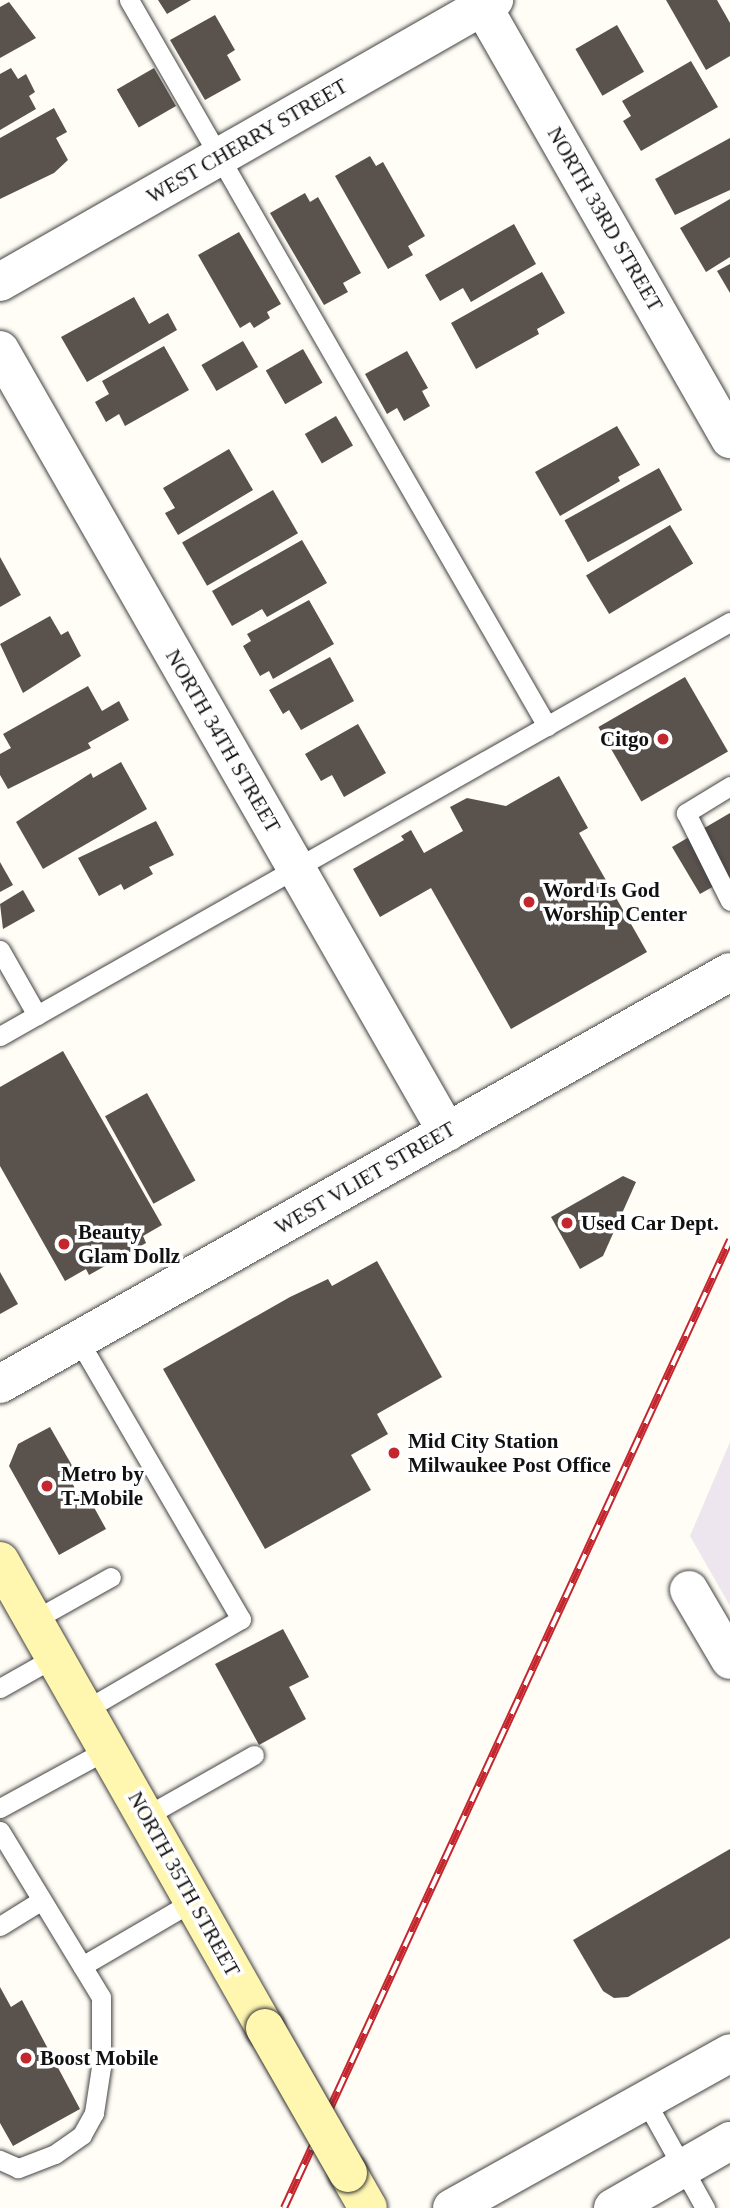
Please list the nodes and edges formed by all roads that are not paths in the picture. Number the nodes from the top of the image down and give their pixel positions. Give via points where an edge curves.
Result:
1 (129, 0) edge
2 (485, 2) edge
3 (218, 157) junction
4 (0, 282) edge
5 (0, 350) edge
6 (719, 395) edge
7 (730, 439) edge
8 (730, 622) edge
9 (547, 726) junction
10 (730, 786) edge
11 (295, 868) junction
12 (729, 896) edge
13 (0, 950) edge
14 (730, 972) edge
15 (37, 1015) junction
16 (0, 1036) edge
17 (447, 1132) junction
18 (79, 1341) junction
19 (0, 1384) edge
20 (0, 1561) edge
21 (111, 1577) dead end
22 (689, 1590) dead end
23 (34, 1620) junction
24 (728, 1651) edge
25 (55, 1657) junction
26 (0, 1688) edge
27 (85, 1710) junction
28 (108, 1749) junction
29 (254, 1755) dead end
30 (0, 1808) edge
31 (146, 1816) junction
32 (0, 1831) edge
33 (42, 1900) junction
34 (195, 1900) junction
35 (0, 1926) edge
36 (82, 1966) junction
37 (730, 2053) edge
38 (645, 2100) junction
39 (730, 2141) edge
40 (0, 2161) edge
41 (681, 2169) junction
42 (650, 2198) edge
43 (368, 2208) edge
44 (452, 2208) edge
45 (613, 2208) edge
46 (705, 2208) edge

1 - 3 lane
2 - 3 street, WEST CHERRY STREET
2 - 6 street, NORTH 33RD STREET
3 - 4 street, WEST CHERRY STREET
3 - 9 lane
5 - 11 street, NORTH 34TH STREET
6 - 7 street, NORTH 33RD STREET
8 - 9 lane
9 - 11 lane
10 - 12 lane via 687,813
11 - 15 lane
11 - 17 street, NORTH 34TH STREET
13 - 15 lane
14 - 17 street, WEST VLIET STREET
15 - 16 lane
17 - 18 street, WEST VLIET STREET
18 - 19 street, WEST VLIET STREET
18 - 27 lane via 241,1619
20 - 23 main road, NORTH 35TH STREET
21 - 23 lane
22 - 24 street
23 - 25 main road, NORTH 35TH STREET
25 - 26 lane
25 - 27 main road, NORTH 35TH STREET
27 - 28 main road, NORTH 35TH STREET
28 - 30 lane
28 - 31 main road, NORTH 35TH STREET
29 - 31 lane
31 - 34 main road, NORTH 35TH STREET
32 - 33 lane
33 - 35 lane
33 - 36 lane
34 - 36 lane
34 - 43 main road, NORTH 35TH STREET, bridge
36 - 40 lane via 101,1997 101,2067 94,2113 82,2135 55,2154 18,2168
37 - 38 street
38 - 41 lane
38 - 44 street
39 - 41 street
41 - 42 street
41 - 46 lane
42 - 45 street

